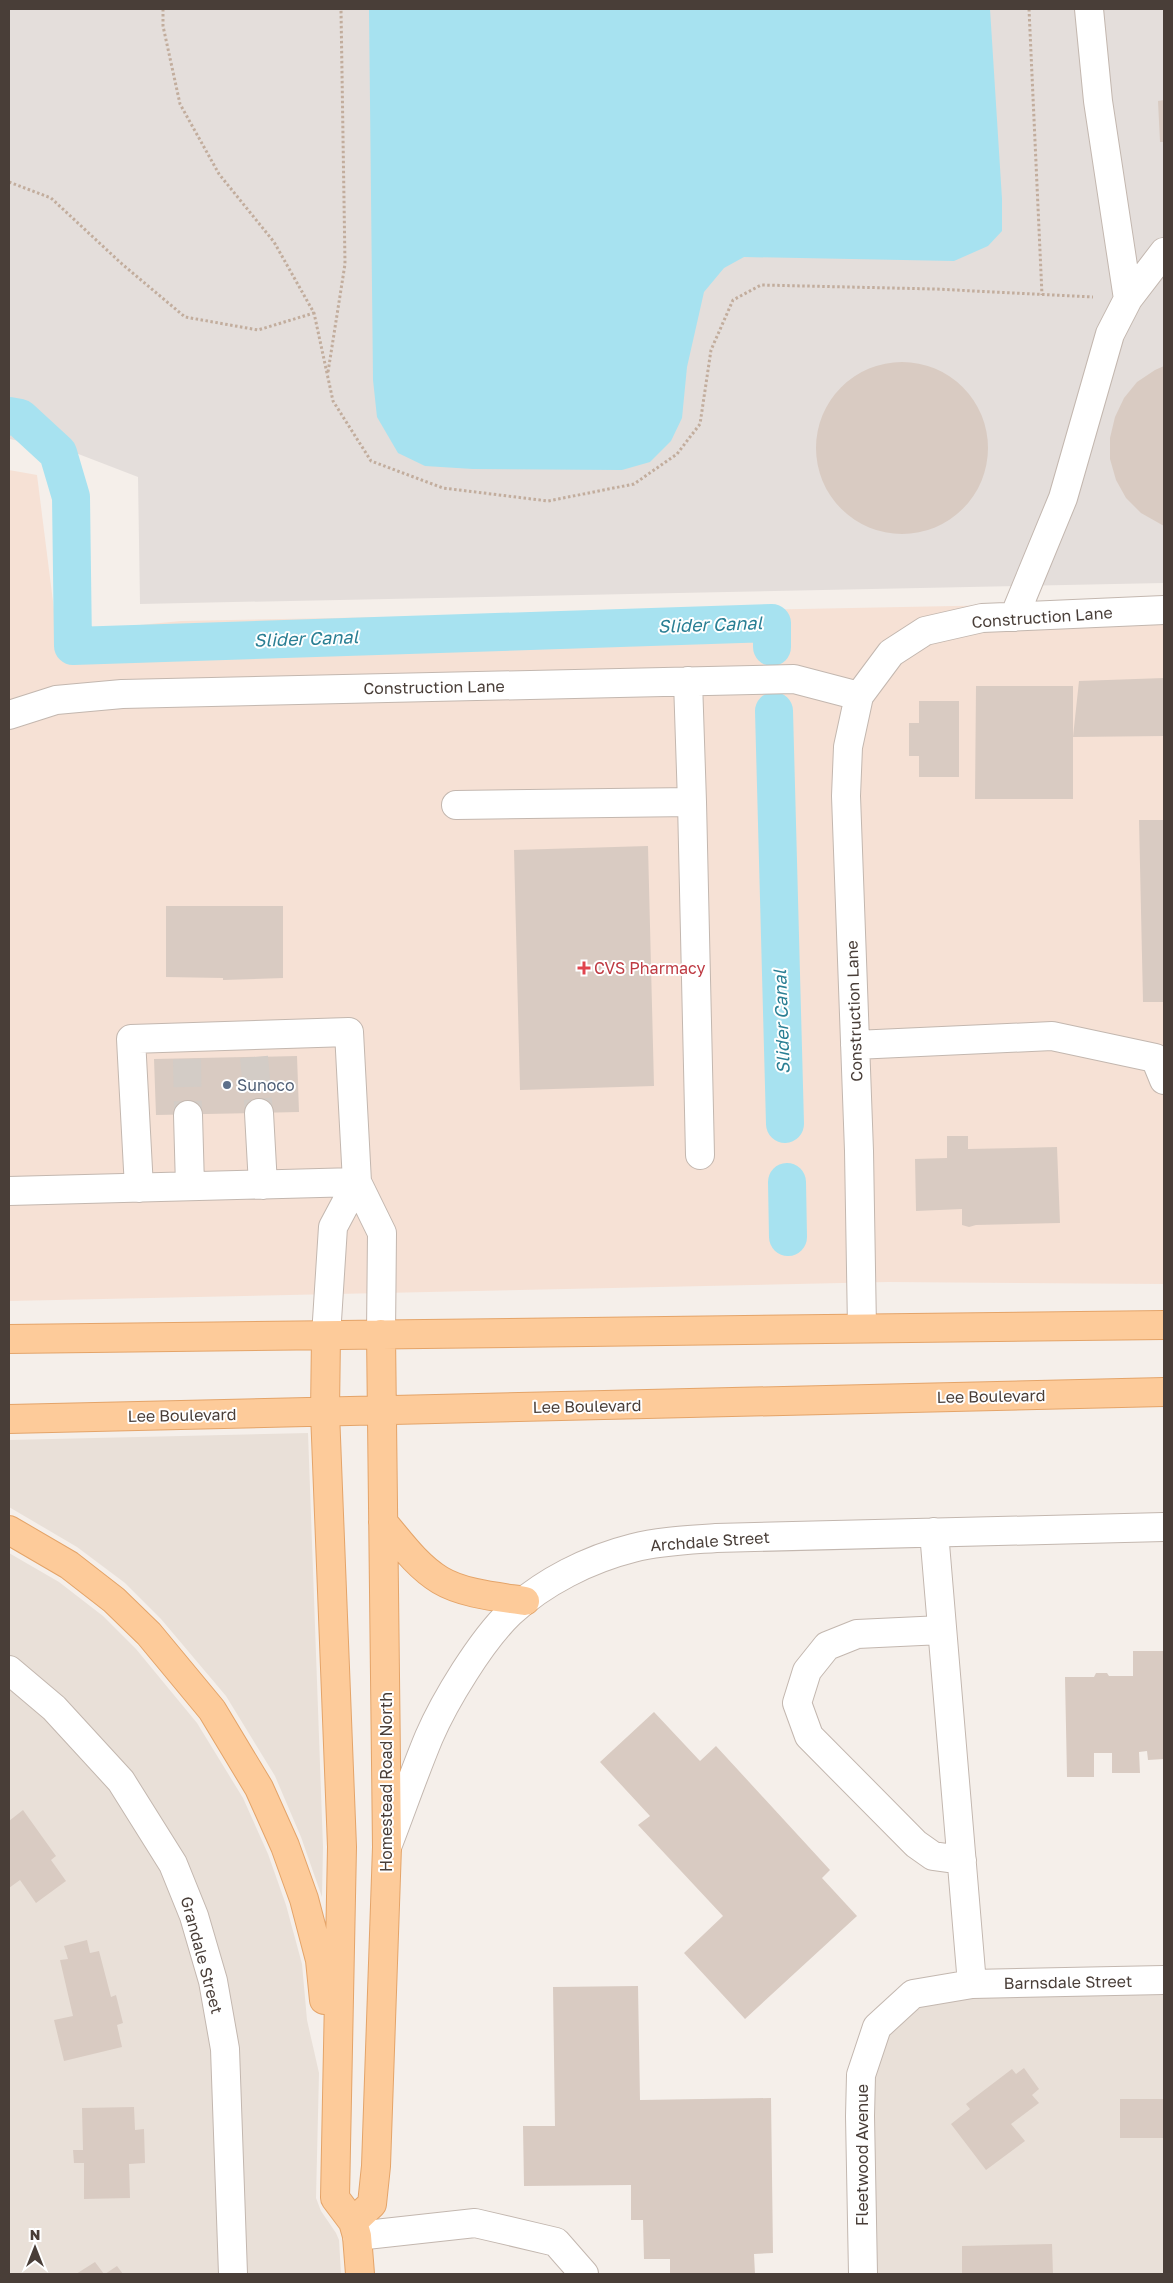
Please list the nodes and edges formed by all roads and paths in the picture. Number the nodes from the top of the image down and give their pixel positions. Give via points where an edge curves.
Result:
1 (163, 9) edge
2 (341, 9) edge
3 (1029, 9) edge
4 (1089, 9) edge
5 (9, 182) edge
6 (1164, 252) edge
7 (1042, 295) junction
8 (1128, 299) junction
9 (314, 313) junction
10 (327, 375) junction
11 (1164, 610) edge
12 (1014, 617) junction
13 (688, 681) junction
14 (859, 696) junction
15 (9, 715) edge
16 (692, 802) junction
17 (456, 805) dead end
18 (855, 1045) junction
19 (1164, 1080) edge
20 (259, 1113) tunnel mouth
21 (188, 1115) tunnel mouth
22 (700, 1155) dead end
23 (357, 1182) junction
24 (263, 1185) junction
25 (190, 1186) junction
26 (139, 1188) junction
27 (9, 1191) edge
28 (1164, 1326) edge
29 (862, 1328) junction
30 (381, 1334) junction
31 (326, 1336) junction
32 (9, 1339) edge
33 (1164, 1392) edge
34 (381, 1411) junction
35 (325, 1412) junction
36 (9, 1419) edge
37 (383, 1522) junction
38 (1164, 1528) edge
39 (9, 1530) edge
40 (934, 1532) junction
41 (525, 1601) junction
42 (942, 1630) junction
43 (9, 1670) edge
44 (387, 1847) junction
45 (962, 1860) junction
46 (1164, 1980) edge
47 (972, 1984) junction
48 (338, 2071) junction
49 (355, 2229) junction
50 (233, 2274) edge
51 (360, 2274) edge
52 (584, 2274) edge
53 (863, 2274) edge

1 - 9 path via 163,26 180,104 219,174 274,242
2 - 10 path via 345,264
3 - 7 path
4 - 8 street via 1098,101
5 - 9 path via 51,198 184,317 258,330
6 - 8 street
7 - 8 path
7 - 10 path via 761,285 733,300 712,350 700,424 677,454 634,484 548,501 443,488 371,461 333,401
8 - 12 street via 1110,334 1063,498
9 - 10 path
11 - 12 street, Construction Lane
12 - 14 street, Construction Lane via 982,618 925,631 891,653
13 - 14 street, Construction Lane via 794,678
13 - 15 street, Construction Lane via 122,694 56,700
13 - 16 street
14 - 18 street, Construction Lane via 848,747 846,796
16 - 17 street
16 - 22 street
18 - 19 street via 1052,1036 1155,1058
18 - 29 street, Construction Lane
20 - 24 street
21 - 25 street
23 - 24 street
23 - 26 street via 348,1032 254,1046 186,1048 131,1039
23 - 30 street via 382,1234
23 - 31 street via 333,1227
24 - 25 street
25 - 26 street
26 - 27 street
28 - 29 main road
29 - 30 main road
30 - 31 main road
30 - 34 main road, Homestead Road North
31 - 32 main road
31 - 35 main road
33 - 34 main road, Lee Boulevard
34 - 35 main road, Lee Boulevard
34 - 37 main road, Homestead Road North
35 - 36 main road, Lee Boulevard
35 - 48 main road via 342,1847
37 - 41 main road via 412,1557 440,1580 472,1592
37 - 44 main road, Homestead Road North
38 - 40 street, Archdale Street
39 - 48 main road via 69,1565 114,1600 149,1634 212,1710 259,1788 304,1898 320,1960 325,2017
40 - 41 street, Archdale Street via 671,1541 633,1548 586,1564
40 - 42 street
41 - 44 street, Archdale Street via 509,1614 477,1653 452,1692 430,1736
42 - 45 street
42 - 45 street via 858,1634 827,1646 807,1671 797,1703 809,1736 916,1844 933,1856
43 - 50 street, Grandale Street via 54,1708 120,1781 174,1864 194,1916 213,1981 225,2049
44 - 49 main road, Homestead Road North via 376,2166 372,2204
45 - 47 street
46 - 47 street, Barnsdale Street
47 - 53 street, Fleetwood Avenue via 913,1994 877,2027 861,2075
48 - 49 main road via 335,2198
49 - 51 main road
49 - 52 street via 475,2223 556,2242

